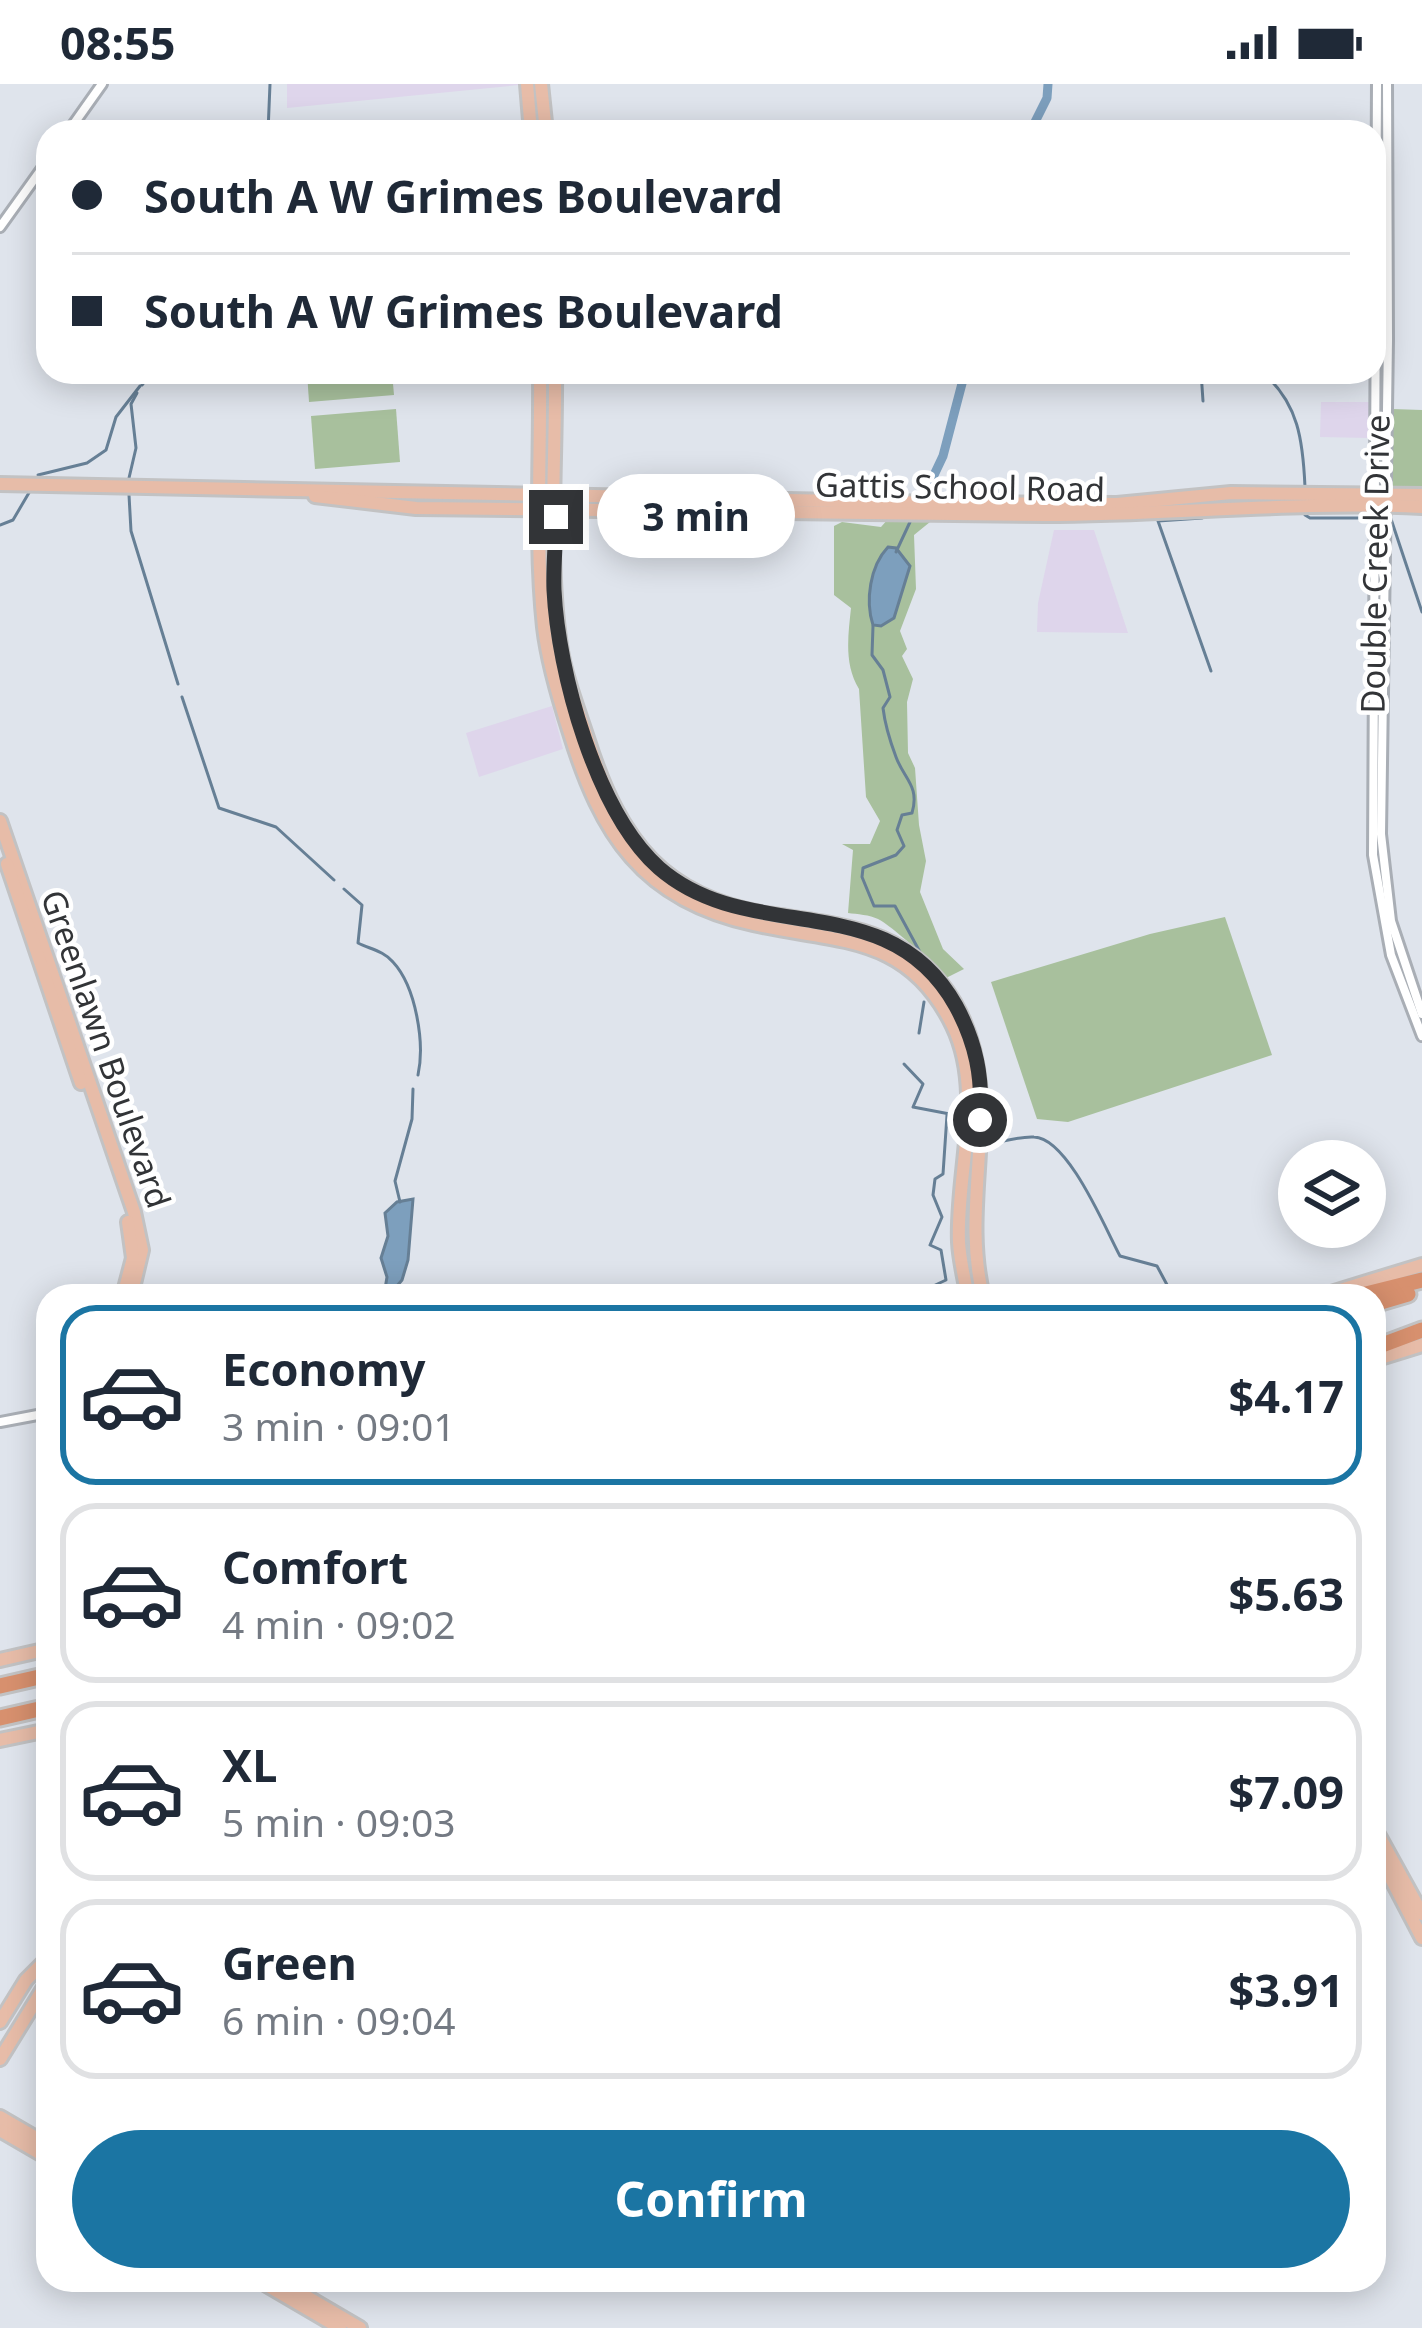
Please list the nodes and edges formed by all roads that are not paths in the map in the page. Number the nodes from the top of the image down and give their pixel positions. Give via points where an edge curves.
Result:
1 (102, 84) edge
2 (527, 84) edge
3 (541, 84) edge
4 (1377, 84) edge
5 (1388, 84) edge
6 (76, 120) edge
7 (530, 120) edge
8 (545, 120) edge
9 (1377, 120) edge
10 (36, 177) edge
11 (1386, 188) edge
12 (0, 227) edge
13 (540, 384) edge
14 (555, 384) edge
15 (1379, 384) edge
16 (1382, 384) edge
17 (541, 460) junction
18 (555, 471) junction
19 (0, 484) edge
20 (283, 490) junction
21 (505, 492) junction
22 (1422, 495) edge
23 (548, 500) junction
24 (580, 500) junction
25 (884, 500) junction
26 (1380, 501) junction
27 (1422, 507) edge
28 (518, 508) junction
29 (824, 512) junction
30 (548, 534) junction
31 (0, 821) edge
32 (0, 846) edge
33 (1422, 1014) edge
34 (1422, 1036) edge
35 (959, 1238) junction
36 (1422, 1265) edge
37 (129, 1284) edge
38 (131, 1284) edge
39 (966, 1284) edge
40 (973, 1284) edge
41 (979, 1284) edge
42 (1360, 1284) edge
43 (1422, 1285) edge
44 (1386, 1291) edge
45 (1386, 1299) edge
46 (1422, 1327) edge
47 (1386, 1336) edge
48 (1386, 1343) edge
49 (1422, 1345) edge
50 (1386, 1356) edge
51 (36, 1415) edge
52 (0, 1422) edge
53 (36, 1652) edge
54 (0, 1660) edge
55 (36, 1676) edge
56 (0, 1682) edge
57 (36, 1710) edge
58 (0, 1718) edge
59 (36, 1732) edge
60 (0, 1740) edge
61 (1386, 1855) edge
62 (1386, 1862) edge
63 (1393, 1872) junction
64 (1422, 1914) edge
65 (1422, 1938) edge
66 (36, 1970) edge
67 (36, 2000) edge
68 (0, 2022) edge
69 (0, 2059) edge
70 (0, 2117) edge
71 (0, 2130) edge
72 (36, 2138) edge
73 (36, 2151) edge
74 (278, 2292) edge
75 (298, 2292) edge
76 (340, 2328) edge
77 (360, 2328) edge

1 - 6 street
2 - 7 main road
3 - 8 main road
4 - 9 street, Double Creek Drive
5 - 11 street, Double Creek Drive
10 - 12 street
13 - 17 main road
14 - 18 main road
15 - 26 street, Double Creek Drive
16 - 26 street, Double Creek Drive
17 - 21 main road via 526,482
17 - 23 main road
18 - 23 main road
18 - 24 main road
19 - 20 main road, Gattis School Road
20 - 21 main road, Gattis School Road
20 - 28 main road, Gattis School Road via 378,506
21 - 23 main road, Gattis School Road
22 - 26 main road, Gattis School Road
23 - 24 main road, Gattis School Road
23 - 28 main road, Gattis School Road
23 - 30 main road
24 - 25 main road, Gattis School Road
24 - 29 main road, Gattis School Road
24 - 30 main road
25 - 26 main road, Gattis School Road via 1117,504 1231,494
25 - 29 main road via 876,508
26 - 27 main road, Gattis School Road
26 - 29 main road, Gattis School Road via 1138,515
26 - 33 street, Double Creek Drive via 1383,860 1397,944
26 - 34 street, Double Creek Drive via 1373,855 1390,955
28 - 30 main road
30 - 35 main road via 544,633 594,803 623,849 665,888 721,917 872,947 907,970 952,1026 967,1073
30 - 41 main road via 564,663 601,785 640,848 685,886 736,909 854,926 904,949 937,979 967,1026 981,1073
31 - 38 main road, Greenlawn Boulevard via 134,1212 142,1250
32 - 37 main road, Greenlawn Boulevard via 127,1214
35 - 39 main road
35 - 40 main road
36 - 42 main road
43 - 44 highway
43 - 45 highway
46 - 47 highway
46 - 48 highway
49 - 50 main road
51 - 52 street
53 - 54 main road
55 - 56 highway
57 - 58 highway
59 - 60 main road
61 - 63 main road
62 - 63 main road
63 - 64 main road
63 - 65 main road
66 - 68 main road
67 - 69 main road
70 - 72 main road
71 - 73 main road
74 - 76 main road
75 - 77 main road

